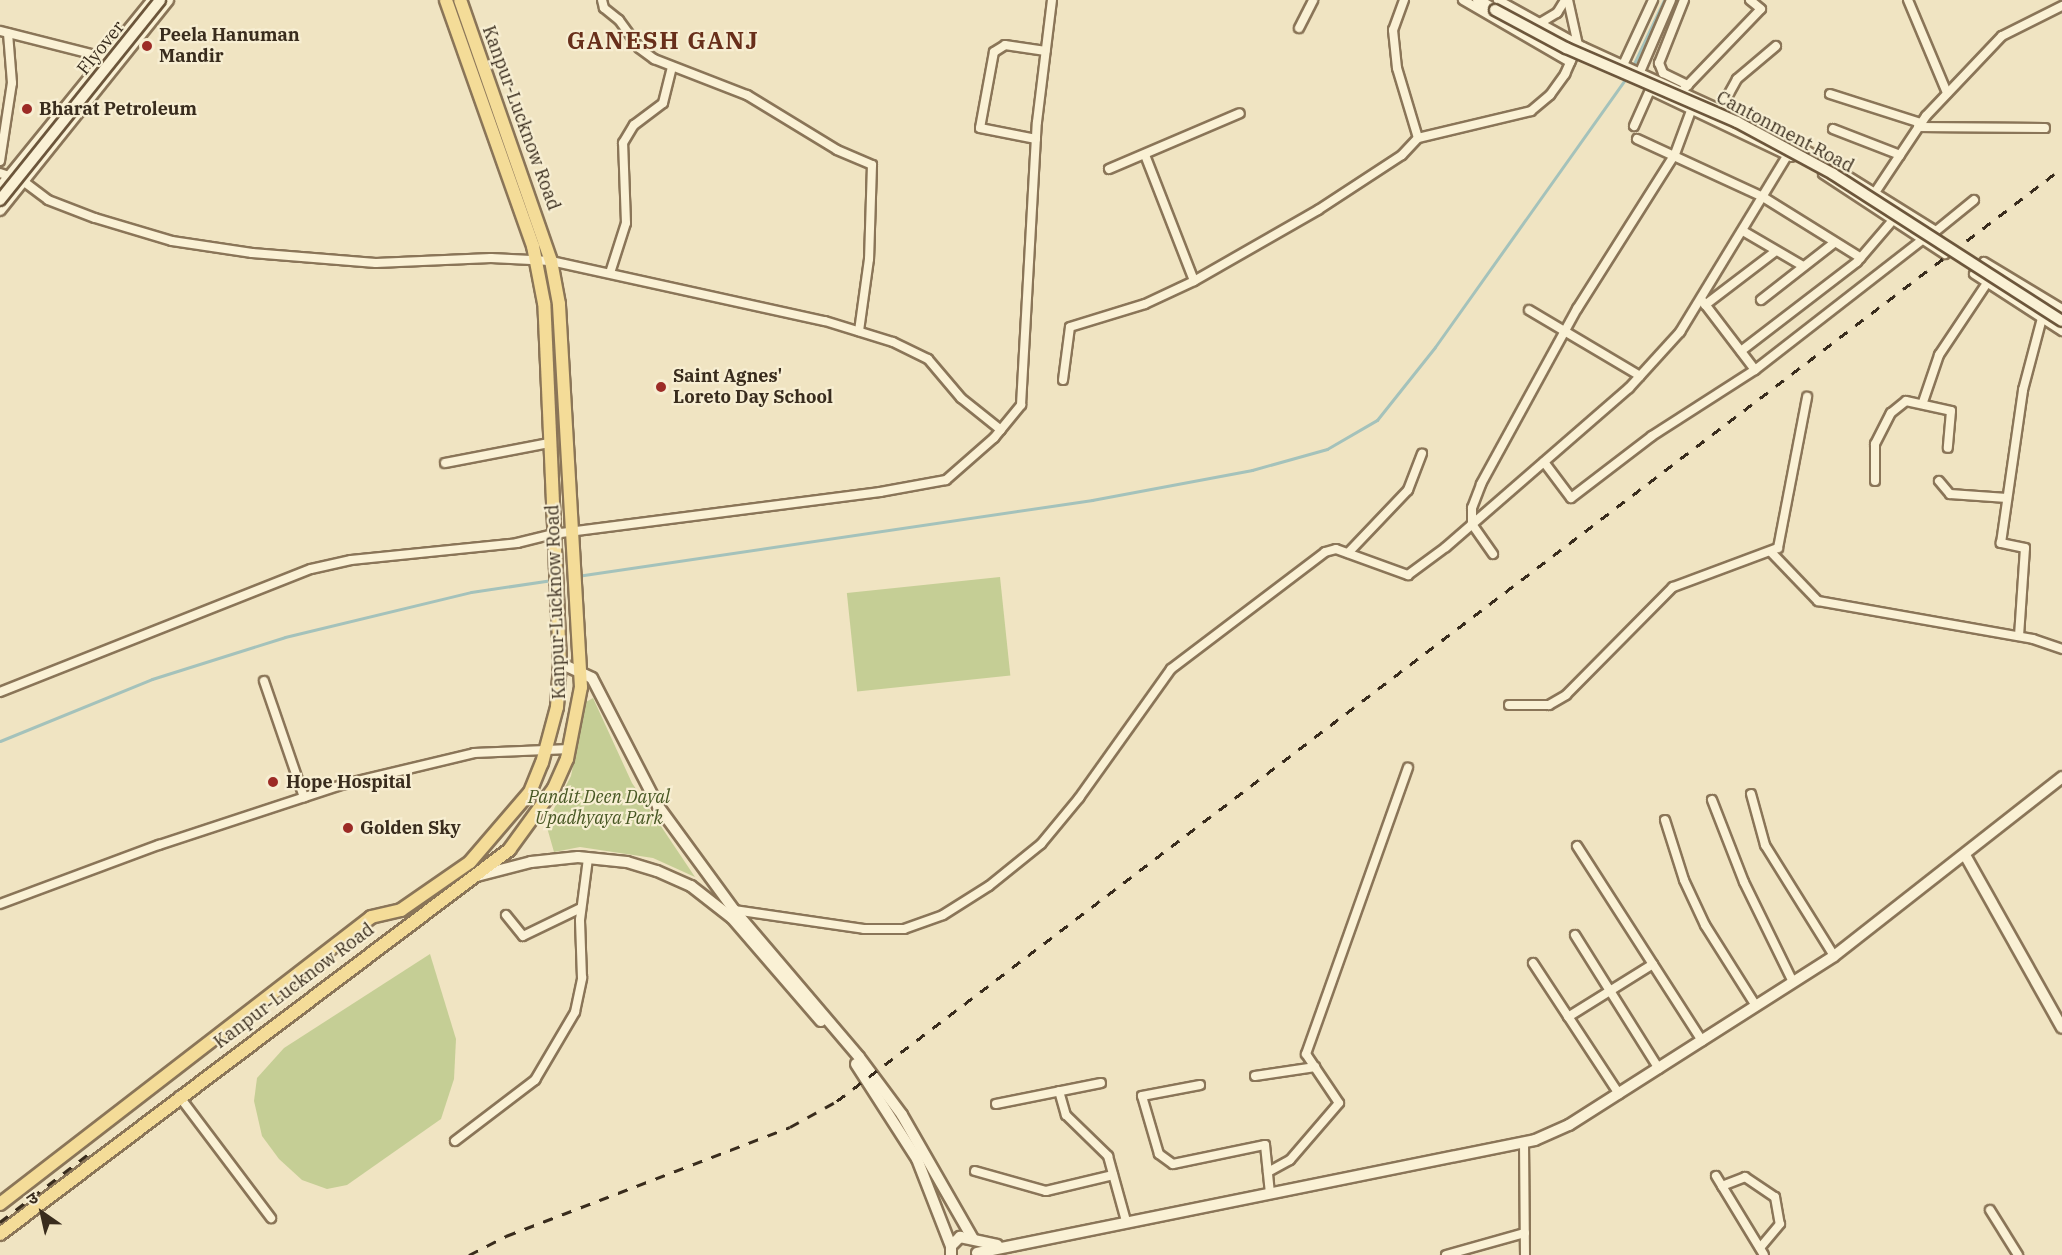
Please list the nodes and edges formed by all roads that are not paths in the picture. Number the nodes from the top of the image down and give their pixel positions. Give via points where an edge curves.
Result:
1 (153, 0) edge
2 (160, 0) edge
3 (168, 0) edge
4 (446, 0) edge
5 (460, 0) edge
6 (602, 0) edge
7 (1052, 0) edge
8 (1313, 0) edge
9 (1404, 0) edge
10 (1463, 0) edge
11 (1478, 0) edge
12 (1567, 0) edge
13 (1653, 0) edge
14 (1671, 0) edge
15 (1684, 0) edge
16 (1750, 0) edge
17 (1908, 0) edge
18 (1496, 5) edge
19 (2062, 6) edge
20 (1539, 24) junction
21 (1299, 28) dead end
22 (4, 32) edge
23 (1522, 34) junction
24 (1578, 45) junction
25 (1776, 46) dead end
26 (1046, 51) junction
27 (107, 57) junction
28 (1570, 62) junction
29 (117, 63) junction
30 (1623, 65) junction
31 (672, 67) junction
32 (1640, 72) junction
33 (1686, 88) junction
34 (1947, 93) junction
35 (1830, 94) dead end
36 (1696, 96) junction
37 (1721, 108) junction
38 (1691, 110) junction
39 (1240, 113) dead end
40 (1920, 125) junction
41 (1634, 126) dead end
42 (2045, 128) dead end
43 (1833, 129) dead end
44 (506, 130) junction
45 (494, 134) junction
46 (1418, 138) junction
47 (1637, 139) dead end
48 (1036, 140) junction
49 (1795, 143) junction
50 (1145, 155) junction
51 (1787, 155) junction
52 (1900, 155) junction
53 (1674, 156) junction
54 (0, 160) edge
55 (1109, 169) dead end
56 (6, 174) edge
57 (23, 181) junction
58 (0, 188) edge
59 (1875, 192) junction
60 (1763, 197) junction
61 (0, 200) edge
62 (1974, 200) dead end
63 (1866, 204) junction
64 (1902, 208) junction
65 (0, 210) edge
66 (1892, 222) junction
67 (1743, 231) junction
68 (1921, 241) junction
69 (1834, 243) junction
70 (1776, 251) junction
71 (1945, 254) dead end
72 (1861, 258) junction
73 (536, 260) junction
74 (551, 261) junction
75 (1984, 262) dead end
76 (1803, 266) junction
77 (610, 273) junction
78 (1974, 274) dead end
79 (1194, 282) junction
80 (1987, 283) junction
81 (1761, 300) dead end
82 (1703, 302) junction
83 (2062, 309) edge
84 (1529, 310) dead end
85 (2042, 318) junction
86 (2062, 321) edge
87 (859, 331) junction
88 (2062, 331) edge
89 (1565, 332) junction
90 (1741, 351) junction
91 (1755, 370) junction
92 (1640, 376) junction
93 (1063, 380) dead end
94 (1807, 397) dead end
95 (1923, 402) junction
96 (1001, 430) junction
97 (549, 443) junction
98 (1948, 448) dead end
99 (1422, 454) dead end
100 (1544, 462) junction
101 (445, 463) dead end
102 (1875, 481) dead end
103 (1939, 481) dead end
104 (2007, 498) junction
105 (1472, 524) junction
106 (572, 533) junction
107 (553, 534) junction
108 (1771, 552) junction
109 (1348, 553) junction
110 (1493, 554) dead end
111 (2019, 636) junction
112 (2062, 649) edge
113 (560, 663) junction
114 (579, 671) junction
115 (264, 681) dead end
116 (0, 692) edge
117 (1509, 705) dead end
118 (548, 748) junction
119 (570, 749) junction
120 (1408, 768) dead end
121 (2062, 777) edge
122 (1751, 794) dead end
123 (304, 797) junction
124 (1712, 800) dead end
125 (1665, 820) dead end
126 (1577, 846) dead end
127 (1965, 855) junction
128 (588, 858) junction
129 (473, 877) junction
130 (0, 904) edge
131 (581, 908) junction
132 (734, 910) junction
133 (389, 913) junction
134 (507, 915) dead end
135 (400, 929) junction
136 (1575, 935) dead end
137 (1834, 956) junction
138 (1533, 963) dead end
139 (1653, 964) junction
140 (1793, 982) junction
141 (1610, 991) junction
142 (1756, 1006) junction
143 (1568, 1017) junction
144 (2062, 1028) edge
145 (1702, 1041) junction
146 (1315, 1066) junction
147 (1659, 1069) junction
148 (1255, 1076) dead end
149 (1101, 1083) dead end
150 (1200, 1085) dead end
151 (1059, 1091) junction
152 (1619, 1094) junction
153 (178, 1096) junction
154 (996, 1104) dead end
155 (455, 1141) dead end
156 (1524, 1142) junction
157 (975, 1171) dead end
158 (1268, 1172) junction
159 (1113, 1175) junction
160 (1716, 1176) dead end
161 (1722, 1186) junction
162 (1270, 1194) junction
163 (0, 1204) edge
164 (1990, 1210) dead end
165 (271, 1218) dead end
166 (1126, 1221) junction
167 (1525, 1233) junction
168 (0, 1234) edge
169 (975, 1247) edge
170 (951, 1250) edge
171 (1762, 1252) edge
172 (939, 1255) edge
173 (1446, 1255) edge
174 (1525, 1255) edge
175 (2018, 1255) edge

1 - 27 main road
2 - 61 main road, Flyover, bridge
3 - 29 main road
4 - 45 main road, Kanpur-Lucknow Road
5 - 44 main road, Kanpur-Lucknow Road
6 - 31 street via 604,8 619,20 639,48
7 - 26 street
8 - 21 street
9 - 46 street via 1393,30 1397,68
10 - 23 street
11 - 18 main road, Cantonment Road
12 - 20 street via 1557,13
12 - 24 street
13 - 30 street
14 - 32 street
15 - 33 street via 1659,63 1663,73
16 - 33 street via 1761,9
17 - 34 street
18 - 20 street
18 - 86 main road, Cantonment Road, bridge via 1566,48 1737,122 1833,174
19 - 34 street via 2002,36
20 - 23 street
20 - 24 street
22 - 27 street
22 - 54 street via 12,83
23 - 28 street
24 - 28 street
24 - 30 street
25 - 37 street via 1737,80
26 - 48 street
26 - 48 street via 1005,45 994,52 980,128
27 - 29 street
27 - 56 main road
28 - 46 street via 1550,95 1531,111
29 - 57 main road
30 - 32 street
31 - 77 street via 663,103 634,125 623,143 626,223
31 - 87 street via 747,95 837,150 872,165 868,260
32 - 33 street
33 - 36 street
34 - 40 street
35 - 40 street
36 - 37 street
36 - 38 street
37 - 49 street
38 - 41 street via 1650,90
38 - 51 street
38 - 53 street
39 - 50 street
40 - 42 street
40 - 52 street
43 - 52 street
44 - 45 main road
44 - 74 main road, Kanpur-Lucknow Road
45 - 73 main road, Kanpur-Lucknow Road
46 - 79 street via 1402,155 1318,210
47 - 53 street
48 - 96 street via 1021,405
49 - 51 street
49 - 59 street
50 - 55 street
50 - 79 street
51 - 60 street
51 - 63 street via 1827,176
52 - 59 street
53 - 60 street
53 - 89 street
56 - 57 street
56 - 58 main road
57 - 65 main road
57 - 73 street via 48,200 95,218 172,241 223,249 376,263
59 - 63 street
59 - 64 street
60 - 67 street
60 - 69 street
62 - 64 street via 1936,231
63 - 66 street
64 - 66 street
66 - 68 street
66 - 72 street
67 - 70 street
67 - 82 street
68 - 71 street
68 - 91 street
69 - 72 street
69 - 76 street
70 - 76 street
70 - 82 street
72 - 90 street
73 - 74 street
73 - 97 main road, Kanpur-Lucknow Road via 544,303
74 - 77 street
74 - 106 main road, Kanpur-Lucknow Road via 558,304
75 - 83 street
76 - 81 street
77 - 87 street
78 - 80 street
79 - 93 street via 1145,304 1070,327
80 - 85 street
80 - 95 street via 1940,355
82 - 90 street
82 - 92 street
84 - 89 street
85 - 88 street
85 - 104 street via 2026,379
87 - 96 street via 928,359 961,398
89 - 92 street
89 - 105 street via 1481,484 1472,508
90 - 91 street
91 - 100 street via 1652,436 1571,498
92 - 100 street
94 - 108 street via 1778,548
95 - 98 street via 1951,411
95 - 102 street via 1906,401 1891,413 1874,448
96 - 106 street via 946,480
97 - 101 street
97 - 107 main road, Kanpur-Lucknow Road
99 - 109 street via 1408,490
100 - 105 street
103 - 104 street via 1950,494
104 - 111 street via 2001,543 2025,549
105 - 109 street via 1408,575
105 - 110 street
106 - 107 street
106 - 114 main road, Kanpur-Lucknow Road
107 - 113 main road, Kanpur-Lucknow Road
107 - 116 street via 517,543 351,560 311,568
108 - 111 street via 1818,601
108 - 117 street via 1673,586 1566,695 1548,705
109 - 132 street via 1336,549 1325,552 1172,669 1041,844 989,886 943,915 904,929 864,929
111 - 112 street
113 - 114 main road
113 - 118 main road, Kanpur-Lucknow Road via 557,707
114 - 119 main road, Kanpur-Lucknow Road via 577,721
114 - 132 main road via 592,678 658,806
115 - 123 street
118 - 119 street
118 - 123 street via 474,753 400,768
118 - 133 main road, Kanpur-Lucknow Road via 530,792 470,862 401,910
119 - 129 main road, Kanpur-Lucknow Road via 554,788 535,817 509,850
120 - 146 street via 1306,1054
121 - 127 main road
122 - 137 street via 1765,844
123 - 130 street
124 - 140 street via 1744,882
125 - 142 street via 1684,880 1705,925
126 - 139 street
127 - 137 main road
127 - 144 main road
128 - 129 main road via 531,862
128 - 131 street
128 - 170 main road via 627,862 692,886 752,939 849,1054 897,1122 917,1159
129 - 135 main road, Kanpur-Lucknow Road
131 - 134 street via 523,936
131 - 155 street via 582,978 575,1012 559,1043 535,1080
132 - 169 main road via 859,1057 902,1115
133 - 135 main road
133 - 163 main road, Kanpur-Lucknow Road via 371,917
135 - 153 main road, Kanpur-Lucknow Road
136 - 141 street
137 - 140 main road
138 - 143 street
139 - 141 street
139 - 145 street
140 - 142 main road
141 - 143 street
141 - 147 street
142 - 145 main road
143 - 152 street
145 - 147 main road
146 - 148 street
146 - 158 street via 1339,1103 1290,1160
147 - 152 main road
149 - 151 street
150 - 158 street via 1142,1096 1159,1154 1173,1164 1265,1145
151 - 154 street
151 - 159 street via 1066,1114 1108,1156
152 - 156 main road via 1569,1125
153 - 165 street
153 - 168 main road, Kanpur-Lucknow Road
156 - 162 main road
156 - 167 street
157 - 159 street via 1046,1191
158 - 162 street
159 - 166 street
160 - 161 street
161 - 171 street
161 - 171 street via 1745,1177 1776,1197 1780,1224
162 - 166 main road
164 - 175 street
166 - 169 main road via 1001,1246
167 - 173 street
167 - 174 street
169 - 170 main road via 960,1237
170 - 172 main road

